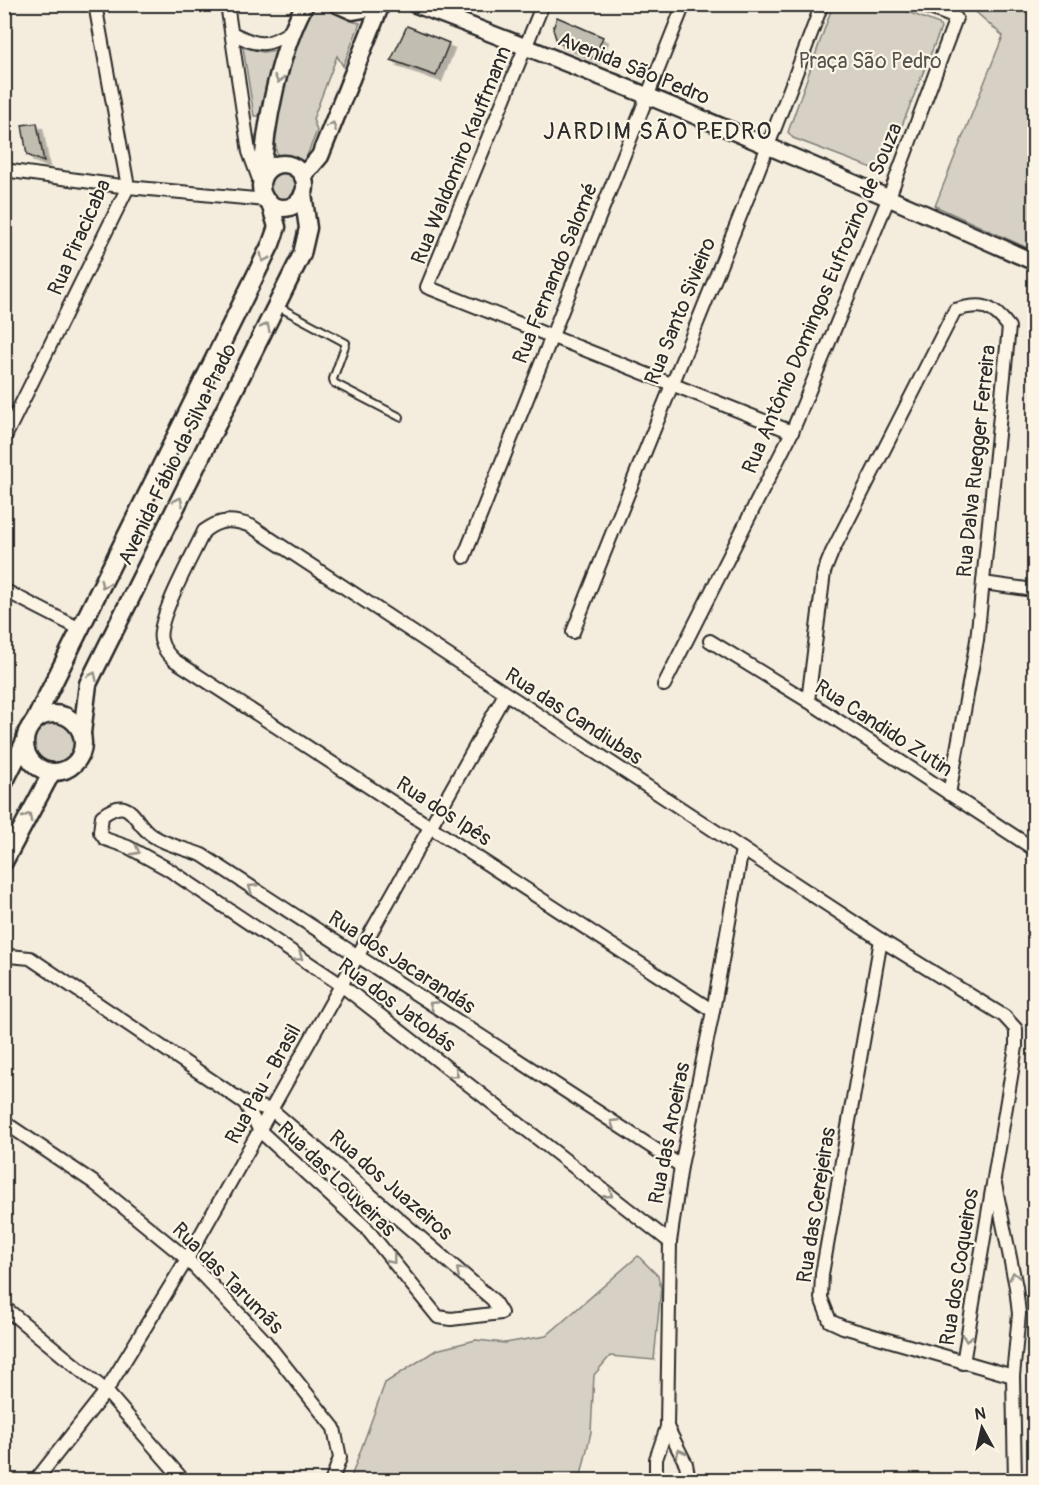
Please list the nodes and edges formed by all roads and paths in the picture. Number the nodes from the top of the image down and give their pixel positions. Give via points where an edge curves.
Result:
1 (95, 4) edge
2 (227, 4) edge
3 (305, 4) edge
4 (338, 4) edge
5 (414, 4) edge
6 (543, 4) edge
7 (684, 4) edge
8 (822, 4) edge
9 (920, 4) edge
10 (381, 5) edge
11 (438, 9) edge
12 (291, 31) junction
13 (232, 33) junction
14 (526, 46) junction
15 (646, 97) junction
16 (769, 146) junction
17 (4, 170) edge
18 (303, 176) junction
19 (128, 188) junction
20 (265, 192) junction
21 (303, 194) junction
22 (889, 197) junction
23 (1035, 262) edge
24 (276, 305) junction
25 (551, 336) junction
26 (671, 382) junction
27 (400, 417) dead end
28 (792, 432) junction
29 (4, 439) edge
30 (464, 557) dead end
31 (983, 583) junction
32 (4, 590) edge
33 (1035, 590) edge
34 (82, 630) junction
35 (573, 632) dead end
36 (160, 639) joint
37 (711, 641) dead end
38 (664, 685) dead end
39 (505, 694) junction
40 (808, 701) junction
41 (35, 720) junction
42 (82, 733) junction
43 (24, 742) junction
44 (52, 772) junction
45 (4, 783) edge
46 (949, 794) junction
47 (102, 816) joint
48 (430, 824) junction
49 (742, 849) junction
50 (1035, 849) edge
51 (4, 862) edge
52 (881, 940) junction
53 (357, 955) junction
54 (4, 958) edge
55 (340, 984) junction
56 (713, 1011) junction
57 (1016, 1029) joint
58 (245, 1103) junction
59 (273, 1110) junction
60 (4, 1122) edge
61 (260, 1131) junction
62 (681, 1166) junction
63 (994, 1177) junction
64 (670, 1242) junction
65 (187, 1259) junction
66 (4, 1307) edge
67 (501, 1313) joint
68 (963, 1363) junction
69 (1013, 1376) junction
70 (106, 1391) junction
71 (667, 1427) junction
72 (36, 1480) edge
73 (183, 1480) edge
74 (332, 1480) edge
75 (657, 1480) edge
76 (689, 1480) edge
77 (1015, 1480) edge

1 - 19 street, Rua Piracicaba
2 - 13 street
3 - 12 main road, Avenida Fábio da Silva Prado
4 - 10 main road via 353,11
5 - 11 street, Avenida São Pedro
6 - 14 street, Rua Waldomiro Kauffmann
7 - 15 street, Rua Fernando Salomé
8 - 16 street, Rua Santo Sivieiro
9 - 22 street, Rua Antônio Domingos Eufrozino de Souza via 956,18
18 -> 10 main road via 320,156
11 - 14 street, Avenida São Pedro
12 - 13 street via 272,44 253,43
12 -> 20 main road, Avenida Fábio da Silva Prado via 264,148
13 - 20 street via 249,152
14 - 15 street, Avenida São Pedro
14 - 25 street, Rua Waldomiro Kauffmann via 427,287
15 - 16 street, Avenida São Pedro
15 - 25 street, Rua Fernando Salomé
16 - 22 street, Avenida São Pedro
16 - 26 street, Rua Santo Sivieiro
17 - 19 street
18 - 20 main road via 292,166 278,165 271,168
18 - 21 main road
19 - 20 street
19 - 29 street, Rua Piracicaba
20 - 21 main road via 289,207
20 -> 34 main road, Avenida Fábio da Silva Prado via 277,227 271,244
21 - 24 main road, Avenida Fábio da Silva Prado via 308,228 302,254
22 - 23 street, Avenida São Pedro
22 - 28 street, Rua Antônio Domingos Eufrozino de Souza
24 - 27 lane via 346,343 334,383
42 -> 24 main road, Avenida Fábio da Silva Prado via 88,684
25 - 26 street
25 - 30 street, Rua Fernando Salomé
26 - 28 street
26 - 35 street, Rua Santo Sivieiro
28 - 38 street, Rua Antônio Domingos Eufrozino de Souza
31 - 33 street
31 - 40 street, Rua Dalva Ruegger Ferreira via 1009,327 999,313 978,304 956,310 832,552 824,572
31 - 46 street, Rua Dalva Ruegger Ferreira via 977,640
32 - 34 street
34 - 41 main road, Avenida Fábio da Silva Prado
36 - 39 street, Rua das Candiubas via 164,616 204,531 228,520 251,526
36 - 48 street, Rua dos Ipês via 174,660
37 - 40 street, Rua Candido Zutin
39 - 48 street, Rua Pau - Brasil
39 - 49 street, Rua das Candiubas
40 - 46 street, Rua Candido Zutin
41 - 42 main road via 46,714 62,714
41 - 43 main road
42 - 44 main road via 78,760 70,767
43 - 44 main road via 30,761 43,771
43 - 45 main road
51 -> 44 main road
46 - 50 street, Rua Candido Zutin
53 -> 47 street, Rua dos Jacarandás via 202,855 153,836 129,810 113,807
47 -> 55 street, Rua dos Jatobás via 100,832 105,839 168,869
48 - 53 street, Rua Pau - Brasil
48 - 56 street, Rua dos Ipês
49 - 52 street, Rua das Candiubas
49 - 56 street, Rua das Aroeiras
52 - 57 street, Rua das Candiubas via 1004,1016
52 - 68 street, Rua das Cerejeiras via 821,1298 830,1321 843,1327
53 - 55 street, Rua Pau - Brasil
62 -> 53 street, Rua dos Jacarandás
54 - 58 street, Rua dos Juazeiros via 30,958
55 - 59 street, Rua Pau - Brasil
55 -> 64 street, Rua dos Jatobás
56 - 62 street, Rua das Aroeiras
57 - 63 street, Rua dos Coqueiros
58 - 59 street, Rua dos Juazeiros
58 - 61 street, Rua dos Juazeiros
59 - 61 street, Rua Pau - Brasil
67 -> 59 street, Rua dos Juazeiros via 494,1300
60 - 65 street, Rua das Tarumãs via 93,1182
61 - 65 street, Rua Pau - Brasil
61 -> 67 street, Rua das Louveiras via 366,1228 438,1317
62 - 64 street, Rua das Aroeiras
63 -> 68 street, Rua dos Coqueiros
69 -> 63 street, Rua dos Coqueiros via 1019,1314
64 - 71 street, Rua das Aroeiras
65 - 70 street, Rua Pau - Brasil
65 - 74 street, Rua das Tarumãs via 265,1341 334,1428 340,1458
66 - 70 street
68 - 69 street, Rua das Cerejeiras
69 - 77 street, Rua dos Coqueiros
70 - 72 street, Rua Pau - Brasil
70 - 73 street
71 - 75 street, Rua das Aroeiras via 656,1459
76 -> 71 street, Rua das Aroeiras via 686,1464

